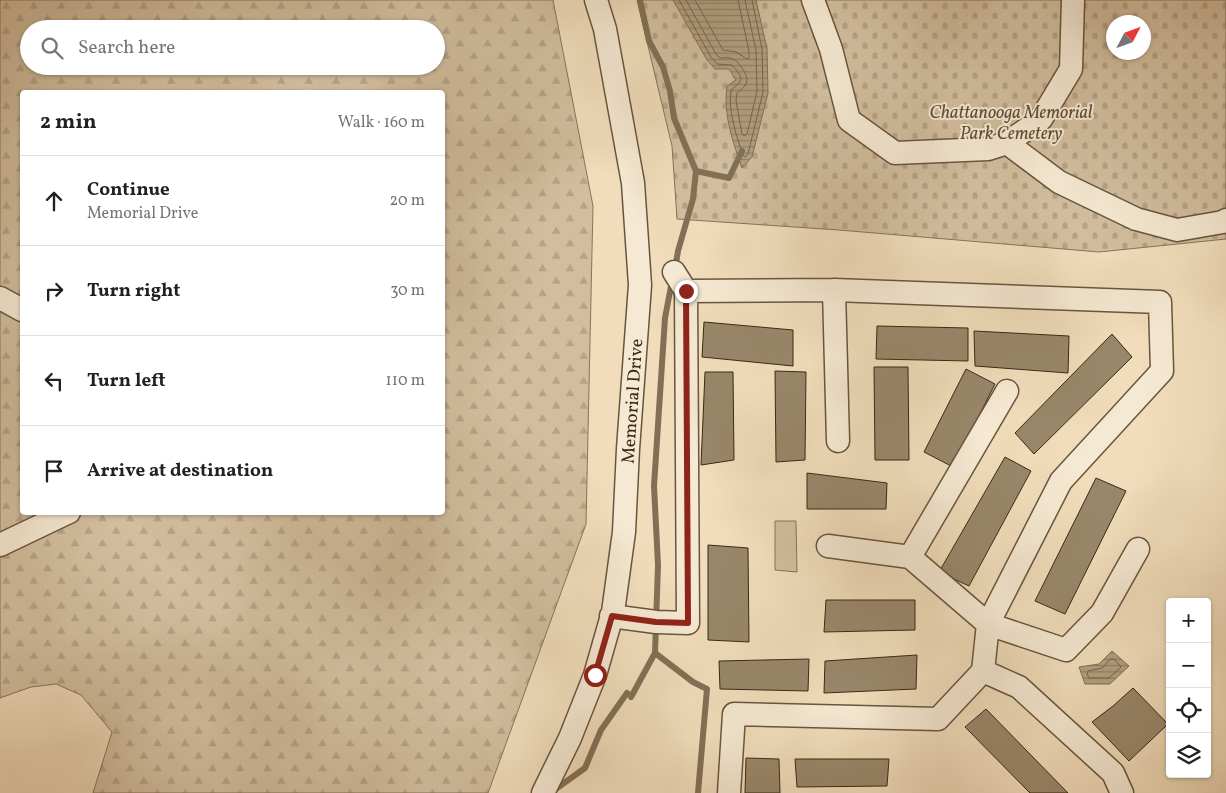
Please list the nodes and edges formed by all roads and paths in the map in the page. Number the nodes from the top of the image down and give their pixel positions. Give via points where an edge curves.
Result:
1 (596, 0) edge
2 (812, 0) edge
3 (1073, 0) edge
4 (1007, 143) junction
5 (1226, 220) edge
6 (674, 272) dead end
7 (834, 290) junction
8 (686, 291) junction
9 (0, 298) edge
10 (20, 309) edge
11 (1007, 391) dead end
12 (838, 441) dead end
13 (62, 515) edge
14 (0, 545) edge
15 (828, 546) dead end
16 (1138, 548) dead end
17 (910, 557) junction
18 (612, 616) junction
19 (988, 624) junction
20 (983, 671) junction
21 (543, 793) edge
22 (729, 793) edge
23 (1122, 793) edge

1 - 18 street, Memorial Drive via 606,29 633,183 640,285 624,532
2 - 4 street via 831,49 849,120 895,153 988,149
3 - 4 street via 1071,69 1040,120
4 - 5 street via 1059,182 1136,220 1177,230
6 - 8 street
7 - 8 street
7 - 12 street
7 - 19 street via 1160,302 1162,371 1061,481
8 - 18 street via 688,623
9 - 10 street
11 - 17 street
13 - 14 street
15 - 17 street
16 - 19 street via 1102,613 1066,650
17 - 19 street
18 - 21 street, Memorial Drive via 595,675 570,738
19 - 20 street
20 - 22 street via 938,719 734,714
20 - 23 street via 1019,687 1113,773

